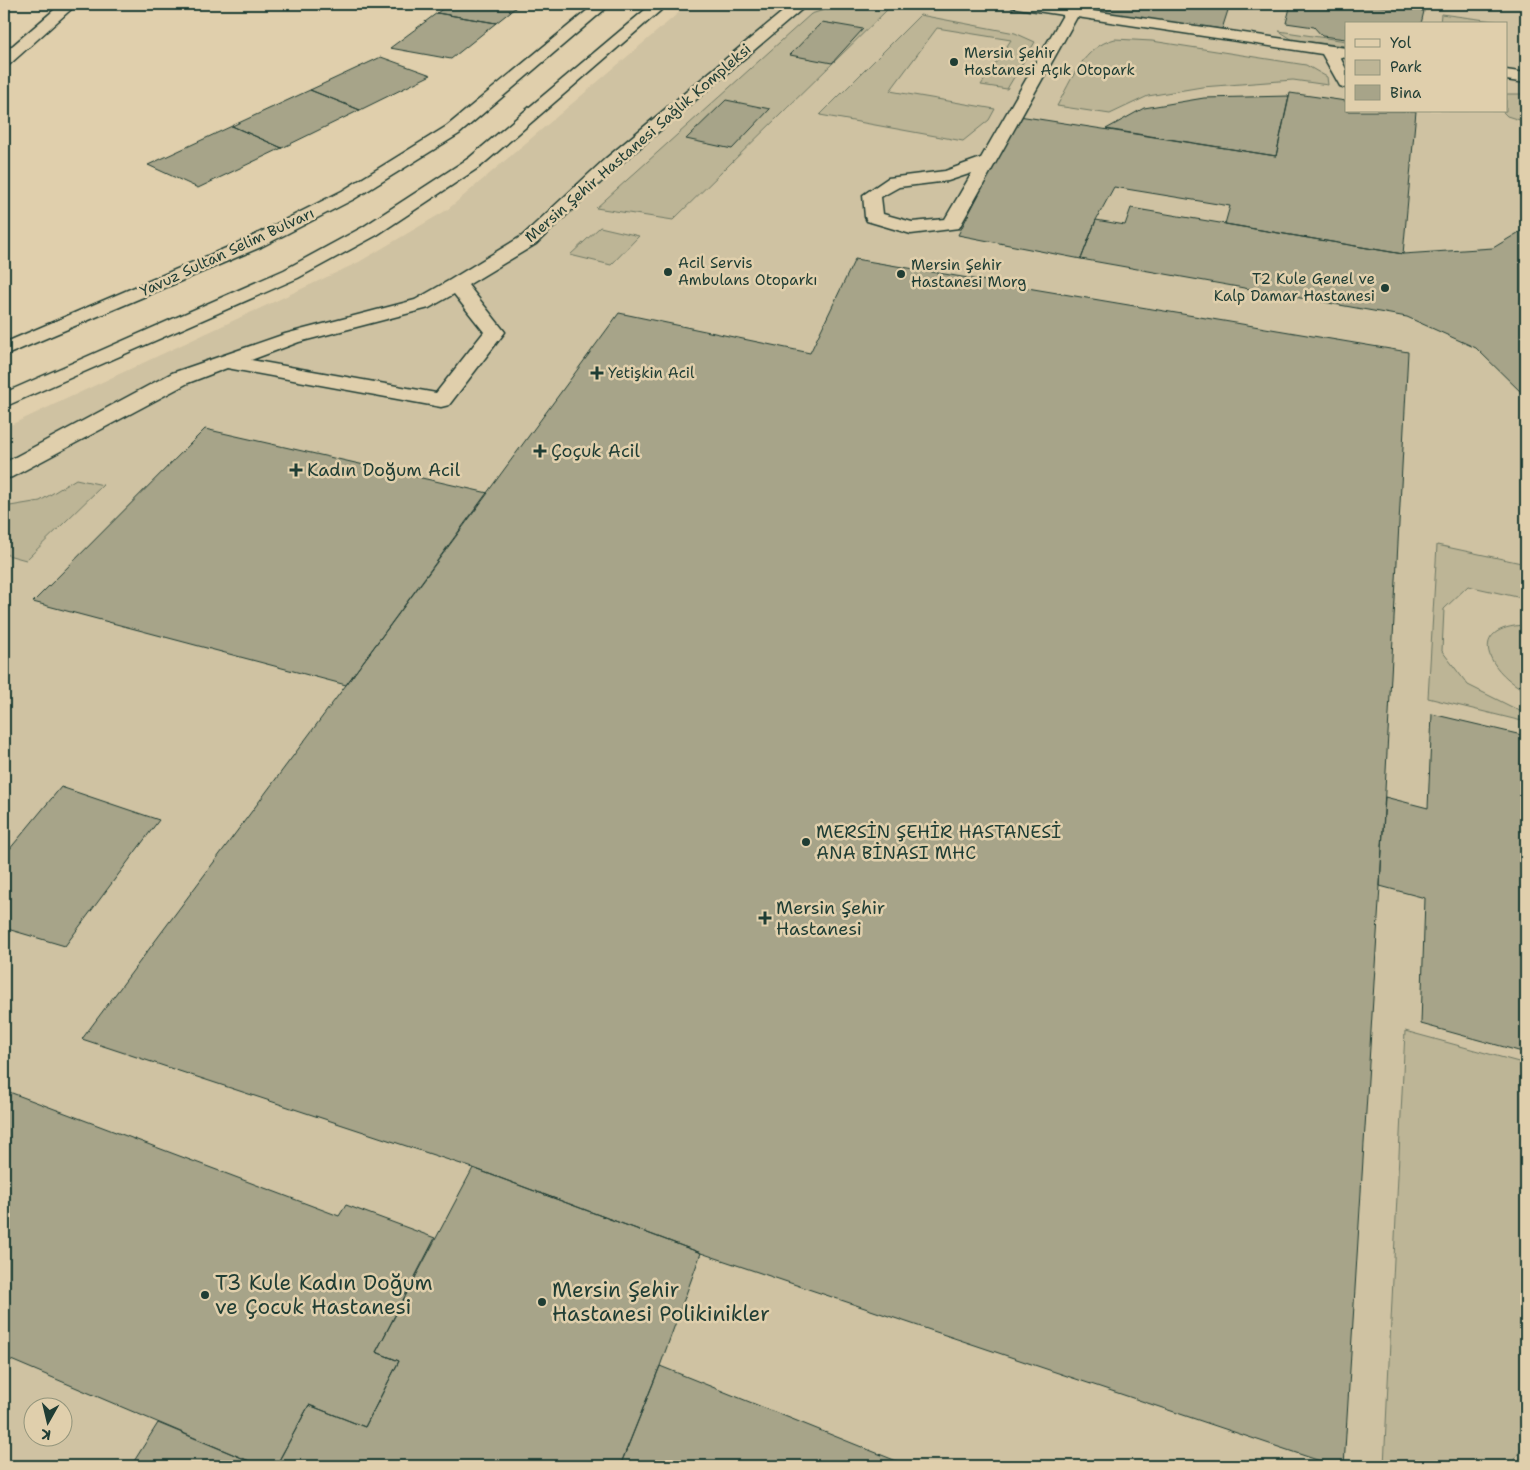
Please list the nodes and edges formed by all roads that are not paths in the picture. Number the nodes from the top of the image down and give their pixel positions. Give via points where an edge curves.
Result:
1 (70, 4) edge
2 (604, 4) edge
3 (661, 4) edge
4 (801, 4) edge
5 (1017, 4) edge
6 (1072, 12) junction
7 (1328, 50) junction
8 (1345, 53) edge
9 (4, 61) edge
10 (1508, 75) edge
11 (1526, 78) edge
12 (1345, 81) edge
13 (986, 162) junction
14 (456, 284) junction
15 (4, 350) edge
16 (225, 362) junction
17 (4, 401) edge
18 (4, 472) edge

1 - 9 street
2 - 15 street, Yavuz Sultan Selim Bulvarı via 453,130 348,195 254,243
3 - 17 street via 475,162 370,231 291,274
4 - 14 street, Mersin Şehir Hastanesi Sağlık Kompleksi via 611,163 530,240
5 - 6 street
6 - 7 street
6 - 13 street
7 - 8 street
7 - 12 street
10 - 11 street
13 - 13 street via 952,224 911,228 874,217 872,195 894,182 948,176
14 - 16 street, Mersin Şehir Hastanesi Sağlık Kompleksi via 422,304 292,338
14 - 16 street via 495,332 441,400
16 - 18 street, Mersin Şehir Hastanesi Sağlık Kompleksi via 180,378

